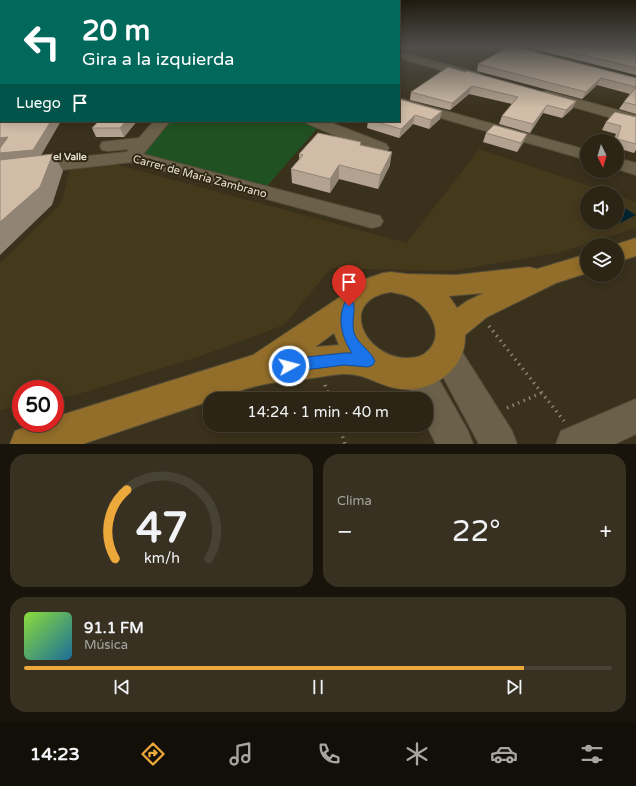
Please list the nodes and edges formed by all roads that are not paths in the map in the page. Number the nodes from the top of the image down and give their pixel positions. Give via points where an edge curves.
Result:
1 (442, 67) edge
2 (491, 80) edge
3 (537, 93) edge
4 (400, 102) edge
5 (636, 120) edge
6 (161, 122) edge
7 (319, 122) edge
8 (145, 142) junction
9 (380, 148) edge
10 (580, 153) edge
11 (132, 157) junction
12 (0, 159) edge
13 (624, 165) edge
14 (636, 169) edge
15 (0, 171) edge
16 (372, 221) dead end
17 (636, 247) edge
18 (624, 251) edge
19 (580, 265) edge
20 (546, 276) junction
21 (405, 283) junction
22 (349, 306) junction
23 (448, 341) junction
24 (368, 361) junction
25 (260, 369) junction
26 (418, 373) junction
27 (636, 416) edge
28 (492, 431) edge
29 (578, 443) edge
30 (28, 444) edge
31 (455, 444) edge

1 - 2 street
3 - 5 street
4 - 10 street
6 - 8 street
7 - 9 street
8 - 11 street
8 - 12 street, Carrer de María Zambrano
11 - 15 street, Carrer de María Zambrano
11 - 16 street, Carrer de María Zambrano
13 - 14 street
17 - 18 main road
19 - 20 main road
20 - 21 main road via 456,286
20 - 23 main road via 477,310
21 - 22 main road via 378,283 356,295
21 - 23 main road via 435,300 445,313
22 - 24 main road via 346,319 348,334
22 - 25 main road
23 - 26 main road via 439,363
23 - 28 street
24 - 25 main road via 344,359
24 - 26 main road via 401,374
25 - 30 main road
26 - 31 street
27 - 29 street

